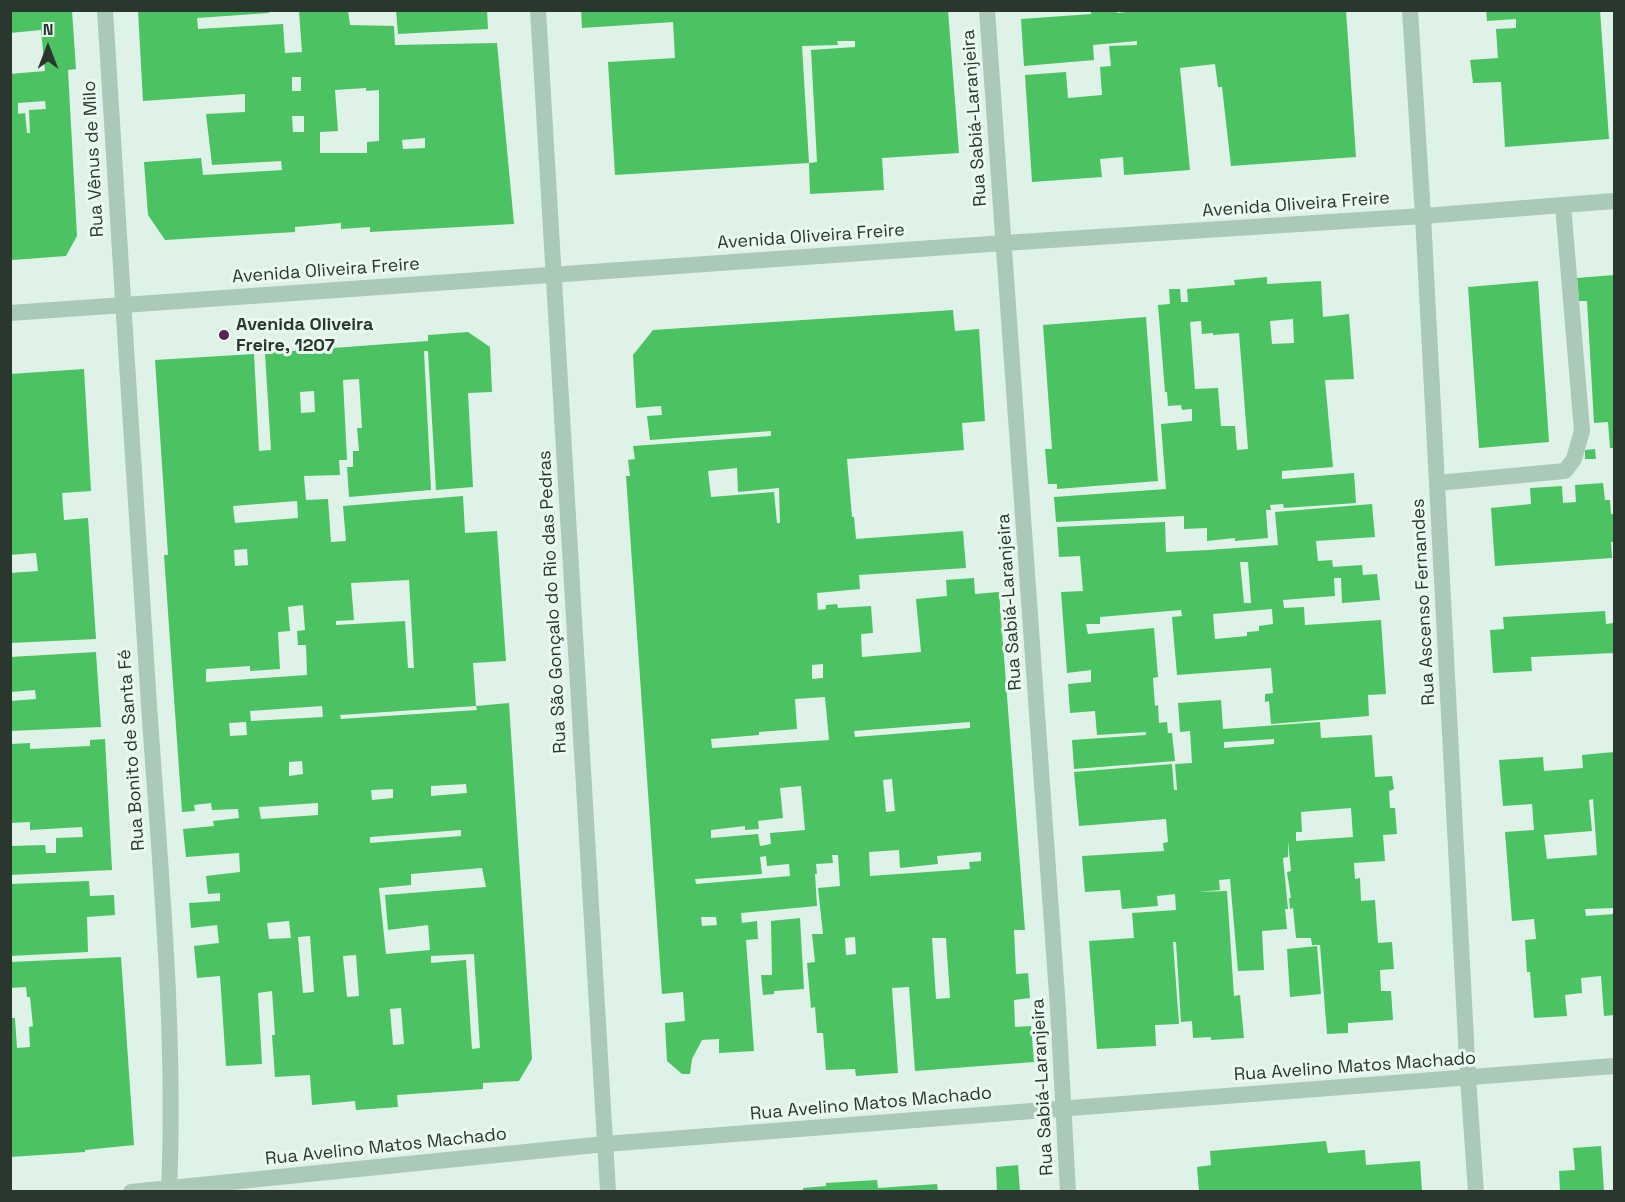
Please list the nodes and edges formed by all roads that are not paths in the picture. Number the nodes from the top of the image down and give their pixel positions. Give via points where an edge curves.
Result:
1 (105, 10) edge
2 (538, 10) edge
3 (987, 10) edge
4 (1410, 10) edge
5 (1614, 201) edge
6 (1563, 205) junction
7 (1423, 216) junction
8 (1004, 243) junction
9 (553, 275) junction
10 (122, 306) junction
11 (10, 313) edge
12 (1437, 483) junction
13 (1614, 1066) edge
14 (1468, 1078) junction
15 (1065, 1108) junction
16 (605, 1144) junction
17 (169, 1190) edge
18 (131, 1191) edge
19 (608, 1191) edge
20 (1068, 1191) edge
21 (1476, 1191) edge

1 - 10 street, Rua Vênus de Milo
2 - 9 street, Rua São Gonçalo do Rio das Pedras
3 - 8 street, Rua Sabiá-Laranjeira
4 - 7 street, Rua Ascenso Fernandes
5 - 6 street, Avenida Oliveira Freire
6 - 7 street, Avenida Oliveira Freire
6 - 12 street via 1582,431 1574,459 1564,471
7 - 8 street, Avenida Oliveira Freire
7 - 12 street, Rua Ascenso Fernandes
8 - 9 street, Avenida Oliveira Freire
8 - 15 street, Rua Sabiá-Laranjeira
9 - 10 street, Avenida Oliveira Freire
9 - 16 street, Rua São Gonçalo do Rio das Pedras
10 - 11 street, Avenida Oliveira Freire
10 - 17 street, Rua Bonito de Santa Fé via 168,999
12 - 14 street, Rua Ascenso Fernandes
13 - 14 street, Rua Avelino Matos Machado
14 - 15 street, Rua Avelino Matos Machado
14 - 21 street, Rua Ascenso Fernandes
15 - 16 street, Rua Avelino Matos Machado
15 - 20 street, Rua Sabiá-Laranjeira
16 - 17 street, Rua Avelino Matos Machado
16 - 19 street, Rua São Gonçalo do Rio das Pedras
17 - 18 street, Rua Avelino Matos Machado

